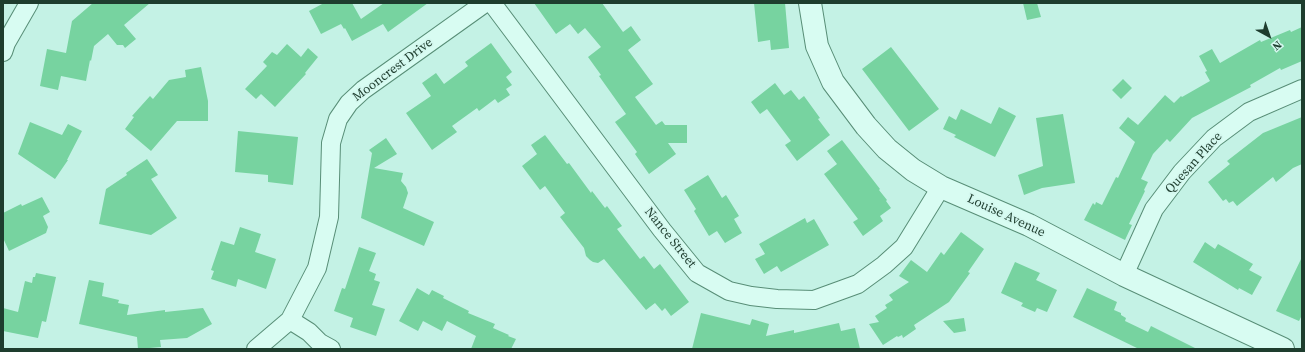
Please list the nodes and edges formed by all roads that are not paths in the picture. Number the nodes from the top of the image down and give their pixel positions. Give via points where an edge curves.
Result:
1 (29, 3) edge
2 (485, 3) edge
3 (492, 3) edge
4 (810, 3) edge
5 (3, 52) edge
6 (1302, 89) edge
7 (941, 187) junction
8 (1124, 275) junction
9 (290, 320) junction
10 (256, 349) edge
11 (332, 349) edge
12 (1283, 349) edge

1 - 5 street
2 - 9 street, Mooncrest Drive via 363,90 338,119 330,143 329,217 317,268
3 - 7 street, Nance Street via 697,273 729,290 751,296 814,300 858,284 904,247
4 - 7 street, Louise Avenue via 817,46 833,82 887,149 913,170
6 - 8 street, Quesan Place via 1248,112 1214,138 1182,172 1154,209
7 - 8 street, Louise Avenue via 1029,225
8 - 12 street, Louise Avenue
9 - 10 street, Mooncrest Drive
9 - 11 street

